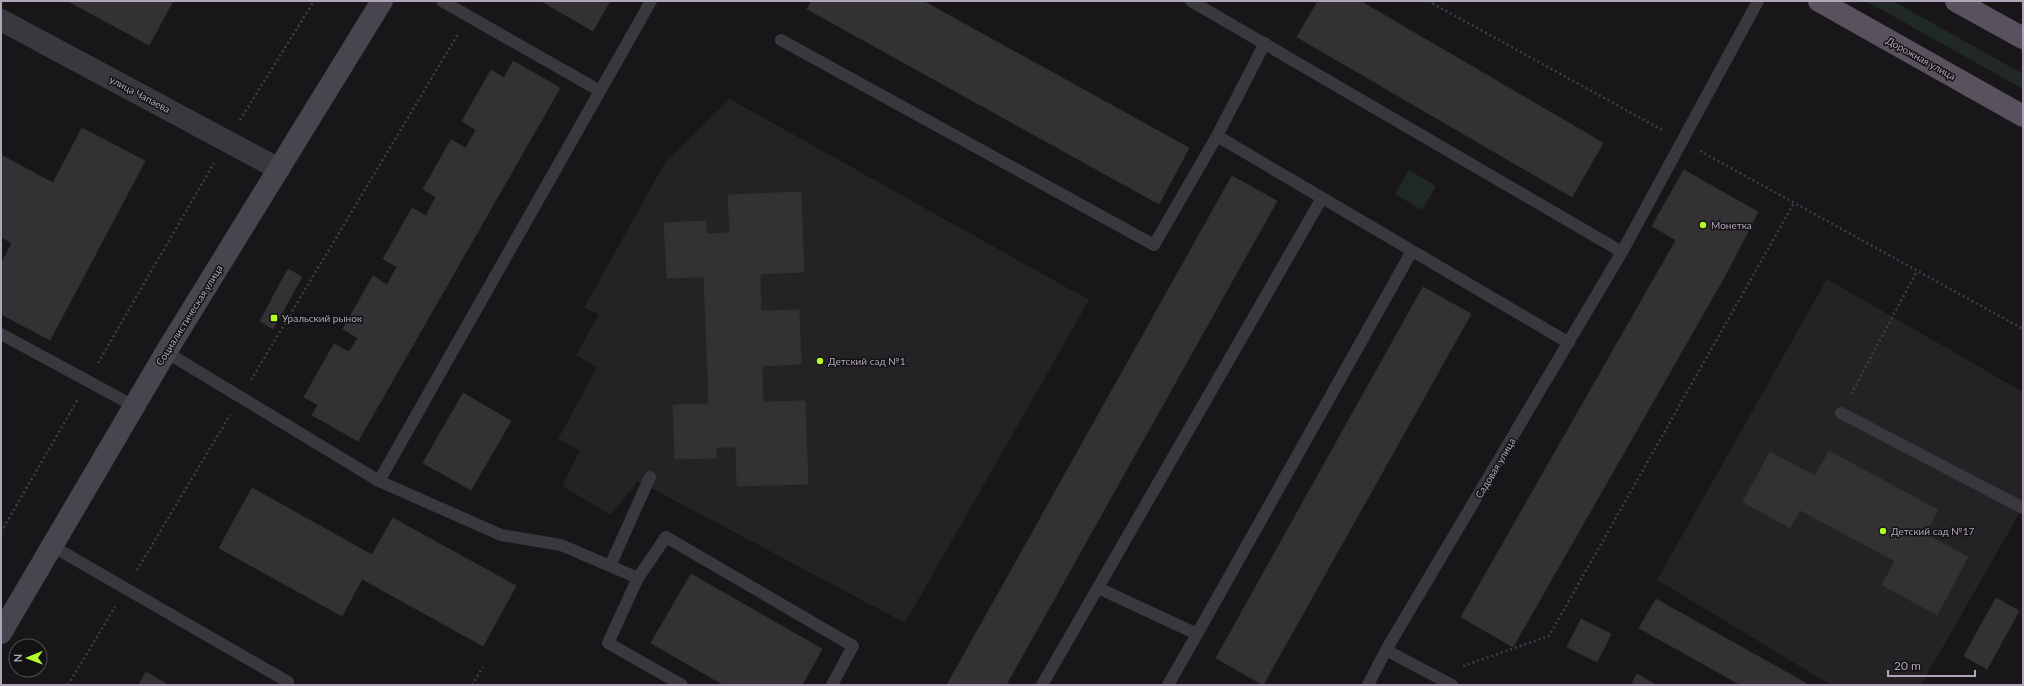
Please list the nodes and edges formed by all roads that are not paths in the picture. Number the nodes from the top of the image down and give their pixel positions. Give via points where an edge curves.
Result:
1 (382, 1) edge
2 (442, 1) edge
3 (651, 1) edge
4 (1191, 1) edge
5 (1758, 1) edge
6 (1820, 1) edge
7 (1956, 1) edge
8 (1, 20) edge
9 (2023, 38) edge
10 (781, 40) dead end
11 (1265, 43) junction
12 (600, 91) junction
13 (2023, 116) edge
14 (1217, 136) junction
15 (279, 169) junction
16 (1322, 198) junction
17 (1412, 251) junction
18 (1622, 252) junction
19 (1, 334) edge
20 (1569, 343) junction
21 (166, 352) junction
22 (134, 406) junction
23 (1841, 413) road end
24 (650, 477) dead end
25 (379, 481) junction
26 (2023, 508) edge
27 (52, 546) junction
28 (610, 566) junction
29 (638, 578) junction
30 (1098, 588) junction
31 (1, 633) edge
32 (1197, 634) junction
33 (1386, 650) junction
34 (288, 685) edge
35 (682, 685) edge
36 (832, 685) edge
37 (1042, 685) edge
38 (1168, 685) edge
39 (1368, 685) edge
40 (1452, 685) edge

1 - 15 main road, Социалистическая улица
2 - 12 lane
3 - 12 lane
4 - 11 lane
5 - 18 lane, Садовая улица
6 - 13 main road, Дорожная улица
7 - 9 main road
8 - 15 street, улица Чапаева
10 - 14 lane via 1154,246
11 - 14 lane
11 - 18 lane
12 - 25 lane
14 - 16 lane
15 - 21 main road, Социалистическая улица
16 - 17 lane
16 - 30 lane
17 - 20 lane
17 - 32 lane
18 - 20 lane, Садовая улица
19 - 22 lane
20 - 33 lane, Садовая улица
21 - 22 main road, Социалистическая улица
21 - 25 lane
22 - 27 main road, Социалистическая улица
23 - 26 lane
24 - 28 lane
25 - 28 lane via 502,535 561,545
27 - 31 main road, Социалистическая улица
27 - 34 lane via 288,682
28 - 29 lane
29 - 35 lane via 608,643
29 - 36 lane via 666,537 853,646
30 - 32 lane
30 - 37 lane
32 - 38 lane
33 - 39 lane, Садовая улица
33 - 40 lane

